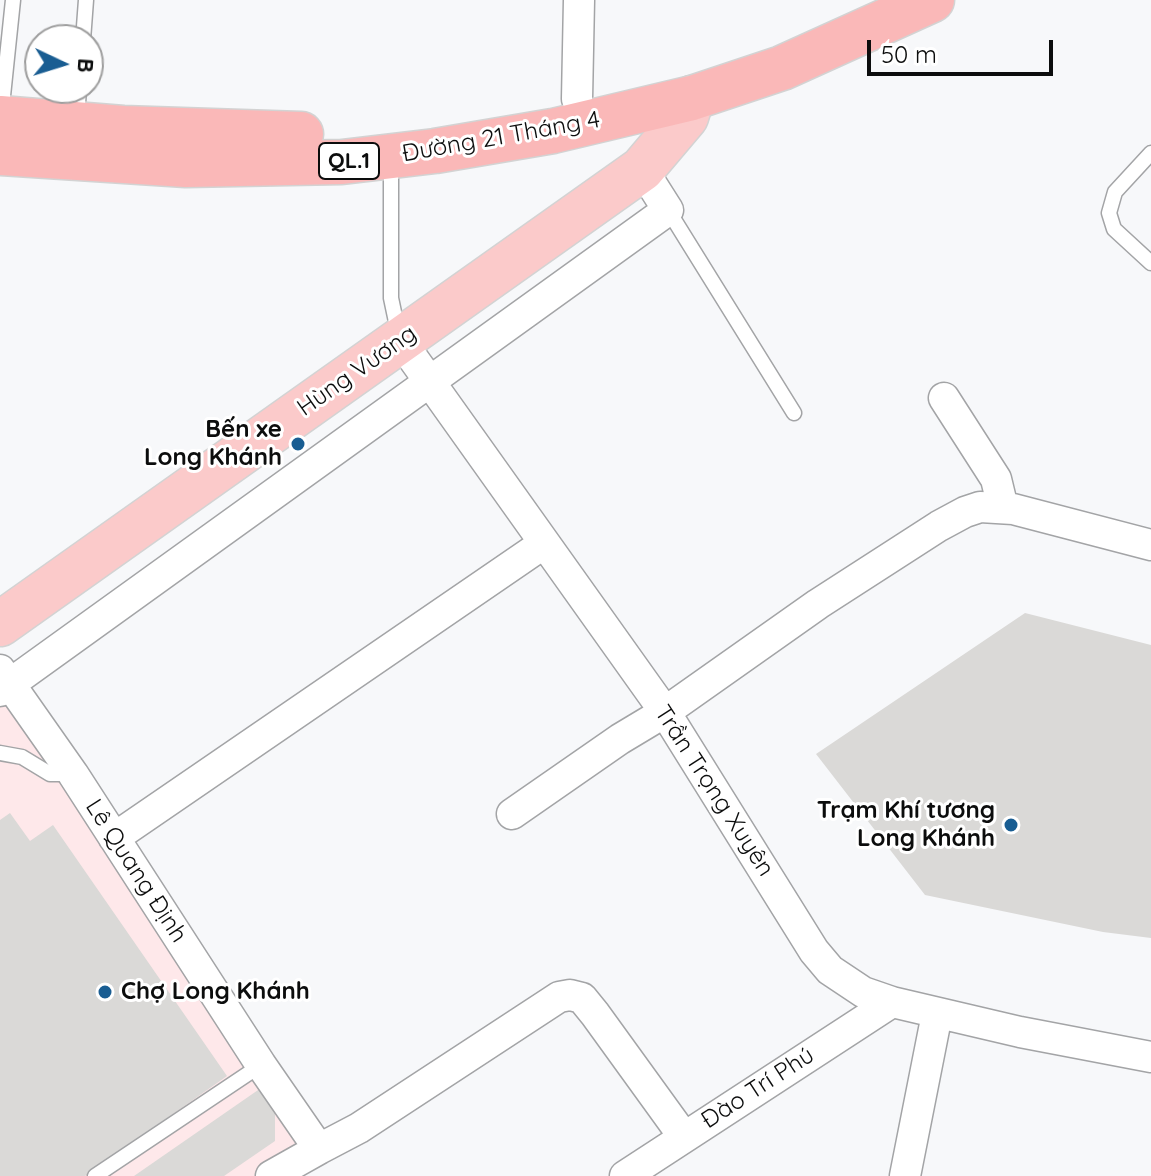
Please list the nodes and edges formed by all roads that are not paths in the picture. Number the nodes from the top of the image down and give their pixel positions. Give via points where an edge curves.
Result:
1 (13, 0) edge
2 (86, 0) edge
3 (579, 0) edge
4 (862, 0) edge
5 (932, 0) edge
6 (84, 24) edge
7 (687, 85) junction
8 (577, 99) junction
9 (78, 106) edge
10 (0, 118) edge
11 (0, 153) edge
12 (1151, 153) edge
13 (391, 157) junction
14 (642, 169) junction
15 (668, 210) junction
16 (1151, 263) edge
17 (400, 340) junction
18 (431, 380) junction
19 (944, 398) dead end
20 (794, 413) dead end
21 (1003, 508) junction
22 (543, 544) junction
23 (1151, 545) edge
24 (0, 624) edge
25 (3, 682) edge
26 (665, 712) junction
27 (0, 753) edge
28 (73, 774) junction
29 (512, 814) dead end
30 (114, 838) junction
31 (892, 1002) junction
32 (937, 1014) junction
33 (1151, 1057) edge
34 (261, 1065) junction
35 (684, 1137) junction
36 (319, 1149) junction
37 (95, 1176) edge
38 (271, 1176) edge
39 (625, 1176) edge
40 (905, 1176) edge

1 - 10 lane
2 - 6 lane
3 - 8 street
4 - 7 highway, Đường 21 Tháng 4 / QL.1 via 729,57
5 - 7 highway, Đường 21 Tháng 4 / QL.1 via 782,68
7 - 8 highway, Đường 21 Tháng 4 / QL.1
7 - 13 highway, Đường 21 Tháng 4 / QL.1 via 553,131
7 - 14 main road, Hùng Vương via 686,117
8 - 9 highway, Đường 21 Tháng 4 / QL.1 via 311,134 210,132
9 - 10 highway, Đường 21 Tháng 4 / QL.1
11 - 13 highway, Đường 21 Tháng 4 / QL.1 via 186,165
12 - 16 lane via 1115,192 1109,213 1114,229
13 - 17 lane via 391,298
14 - 15 street
14 - 17 main road, Hùng Vương
15 - 18 street
15 - 20 lane
17 - 18 street, Trần Trọng Xuyên
17 - 24 main road, Hùng Vương
18 - 22 street, Trần Trọng Xuyên
18 - 25 street
19 - 21 street via 996,479
21 - 23 street
21 - 26 street via 980,507 939,526
22 - 26 street, Trần Trọng Xuyên
22 - 30 street
25 - 28 street, Lê Quang Định
26 - 29 street
26 - 31 street, Trần Trọng Xuyên via 814,951 845,982
27 - 28 lane via 22,757 50,774
28 - 30 street, Lê Quang Định
30 - 34 street, Lê Quang Định
31 - 32 street, Trần Trọng Xuyên
31 - 35 street, Đào Trí Phú
32 - 33 street, Trần Trọng Xuyên
32 - 40 street
34 - 36 street, Lê Quang Định
34 - 37 lane
35 - 36 street via 595,1014 582,998 570,995 559,997
35 - 39 street, Đào Trí Phú
36 - 38 street

